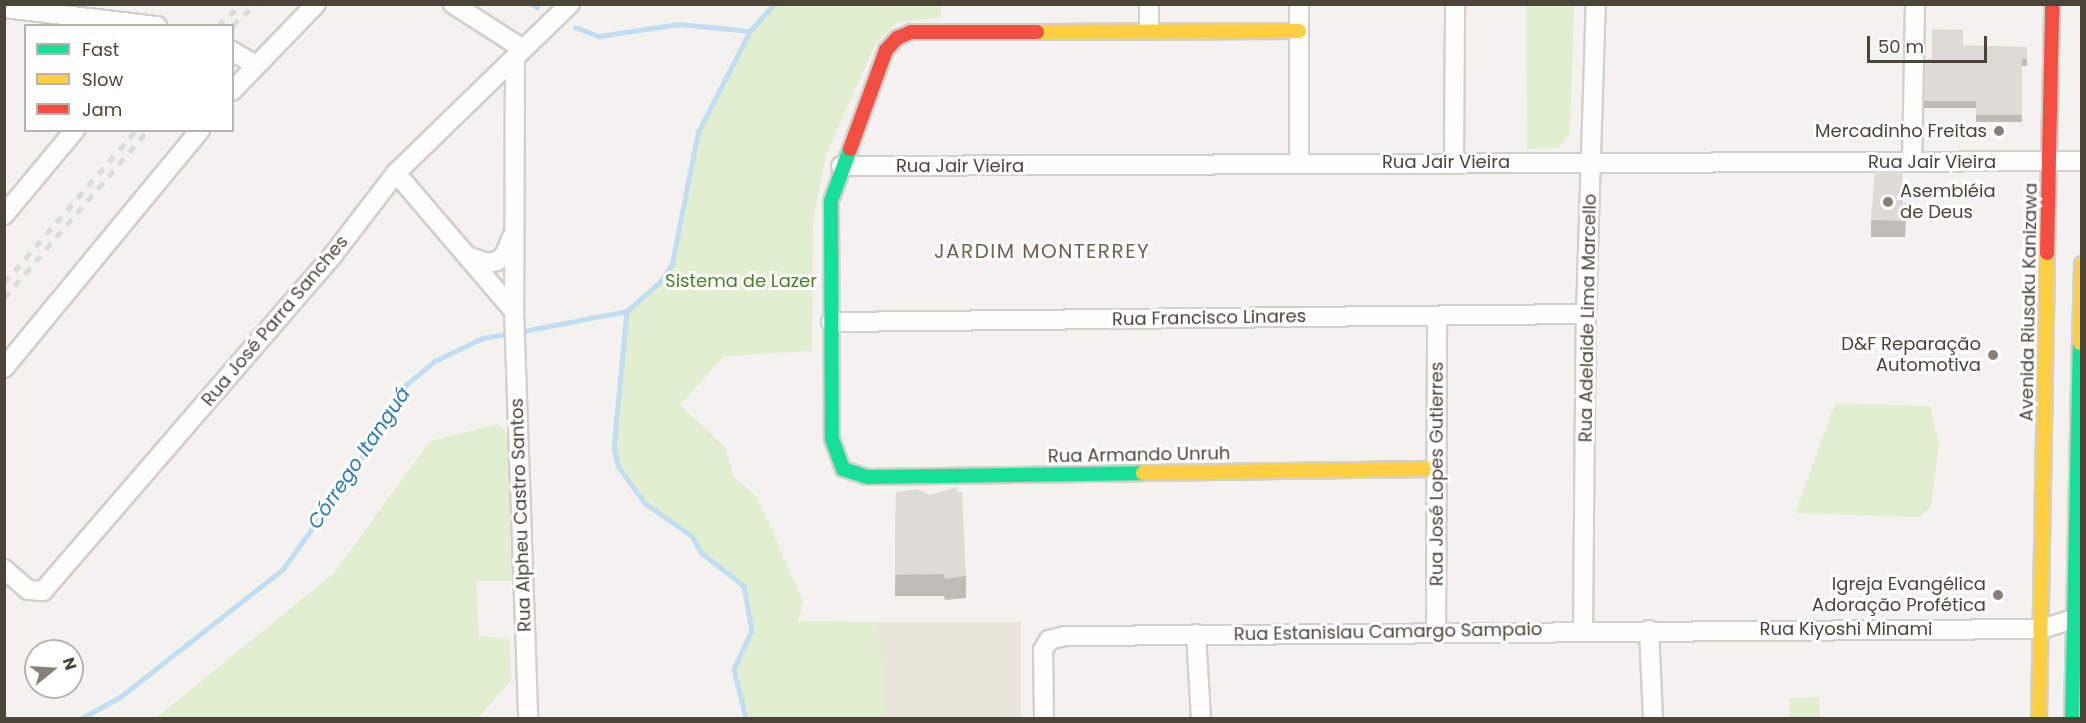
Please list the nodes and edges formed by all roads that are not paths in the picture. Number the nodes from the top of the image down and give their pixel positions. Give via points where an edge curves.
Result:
1 (316, 4) edge
2 (453, 4) edge
3 (570, 4) edge
4 (1149, 4) edge
5 (1299, 4) edge
6 (1455, 4) edge
7 (1596, 4) edge
8 (1915, 4) edge
9 (2052, 4) edge
10 (4, 8) edge
11 (140, 24) edge
12 (1149, 29) junction
13 (1299, 31) junction
14 (234, 52) edge
15 (519, 54) junction
16 (255, 64) junction
17 (234, 90) edge
18 (73, 132) edge
19 (198, 132) edge
20 (2082, 160) edge
21 (1454, 161) junction
22 (2050, 161) junction
23 (1591, 162) junction
24 (1912, 162) junction
25 (1299, 163) junction
26 (841, 166) junction
27 (396, 173) junction
28 (4, 215) edge
29 (513, 228) junction
30 (467, 256) junction
31 (2082, 264) edge
32 (514, 314) junction
33 (1586, 314) junction
34 (1437, 316) junction
35 (831, 322) junction
36 (4, 368) edge
37 (1436, 469) junction
38 (4, 569) edge
39 (2079, 585) edge
40 (2078, 617) edge
41 (2048, 626) junction
42 (1649, 630) junction
43 (1583, 631) junction
44 (1436, 632) junction
45 (1196, 634) junction
46 (528, 718) edge
47 (1044, 718) edge
48 (1201, 718) edge
49 (1653, 718) edge
50 (2039, 718) edge
51 (2072, 718) edge

1 - 16 street
2 - 15 street
3 - 15 street, Rua José Parra Sanches
4 - 12 street
5 - 13 street
6 - 21 street
7 - 23 street, Rua Adelaide Lima Marcello
8 - 24 street
9 - 22 street, Avenida Riusaku Kanizawa
10 - 11 street
12 - 13 street
12 - 26 street via 911,33 897,38 886,50
13 - 25 street
14 - 16 street
15 - 27 street, Rua José Parra Sanches
15 - 29 street, Rua Alpheu Castro Santos
16 - 17 street
18 - 28 street
19 - 36 street
20 - 22 street, Rua Jair Vieira
21 - 23 street, Rua Jair Vieira
21 - 25 street, Rua Jair Vieira
22 - 24 street, Rua Jair Vieira
22 - 41 street, Avenida Riusaku Kanizawa via 2042,600
23 - 24 street, Rua Jair Vieira
23 - 33 street, Rua Adelaide Lima Marcello
25 - 26 street, Rua Jair Vieira
26 - 35 street via 831,201
27 - 30 street
27 - 38 street, Rua José Parra Sanches via 333,255 43,591 28,590
29 - 30 street, Rua Alpheu Castro Santos via 511,243 497,261 487,263
29 - 32 street, Rua Alpheu Castro Santos
30 - 32 street
31 - 39 street
32 - 46 street, Rua Alpheu Castro Santos
33 - 34 street, Rua Francisco Linares
33 - 43 street, Rua Adelaide Lima Marcello
34 - 35 street, Rua Francisco Linares
34 - 37 street, Rua José Lopes Gutierres
35 - 37 street, Rua Armando Unruh via 832,438 843,469 868,477
37 - 44 street, Rua José Lopes Gutierres
39 - 40 street
40 - 41 street, Rua Kiyoshi Minami
40 - 51 street
41 - 42 street, Rua Kiyoshi Minami
41 - 50 street, Avenida Riusaku Kanizawa
42 - 43 street, Rua Estanislau Camargo Sampaio
42 - 49 street
43 - 44 street, Rua Estanislau Camargo Sampaio
44 - 45 street, Rua Estanislau Camargo Sampaio
45 - 47 street, Rua Estanislau Camargo Sampaio via 1065,636 1049,640 1043,650
45 - 48 street

